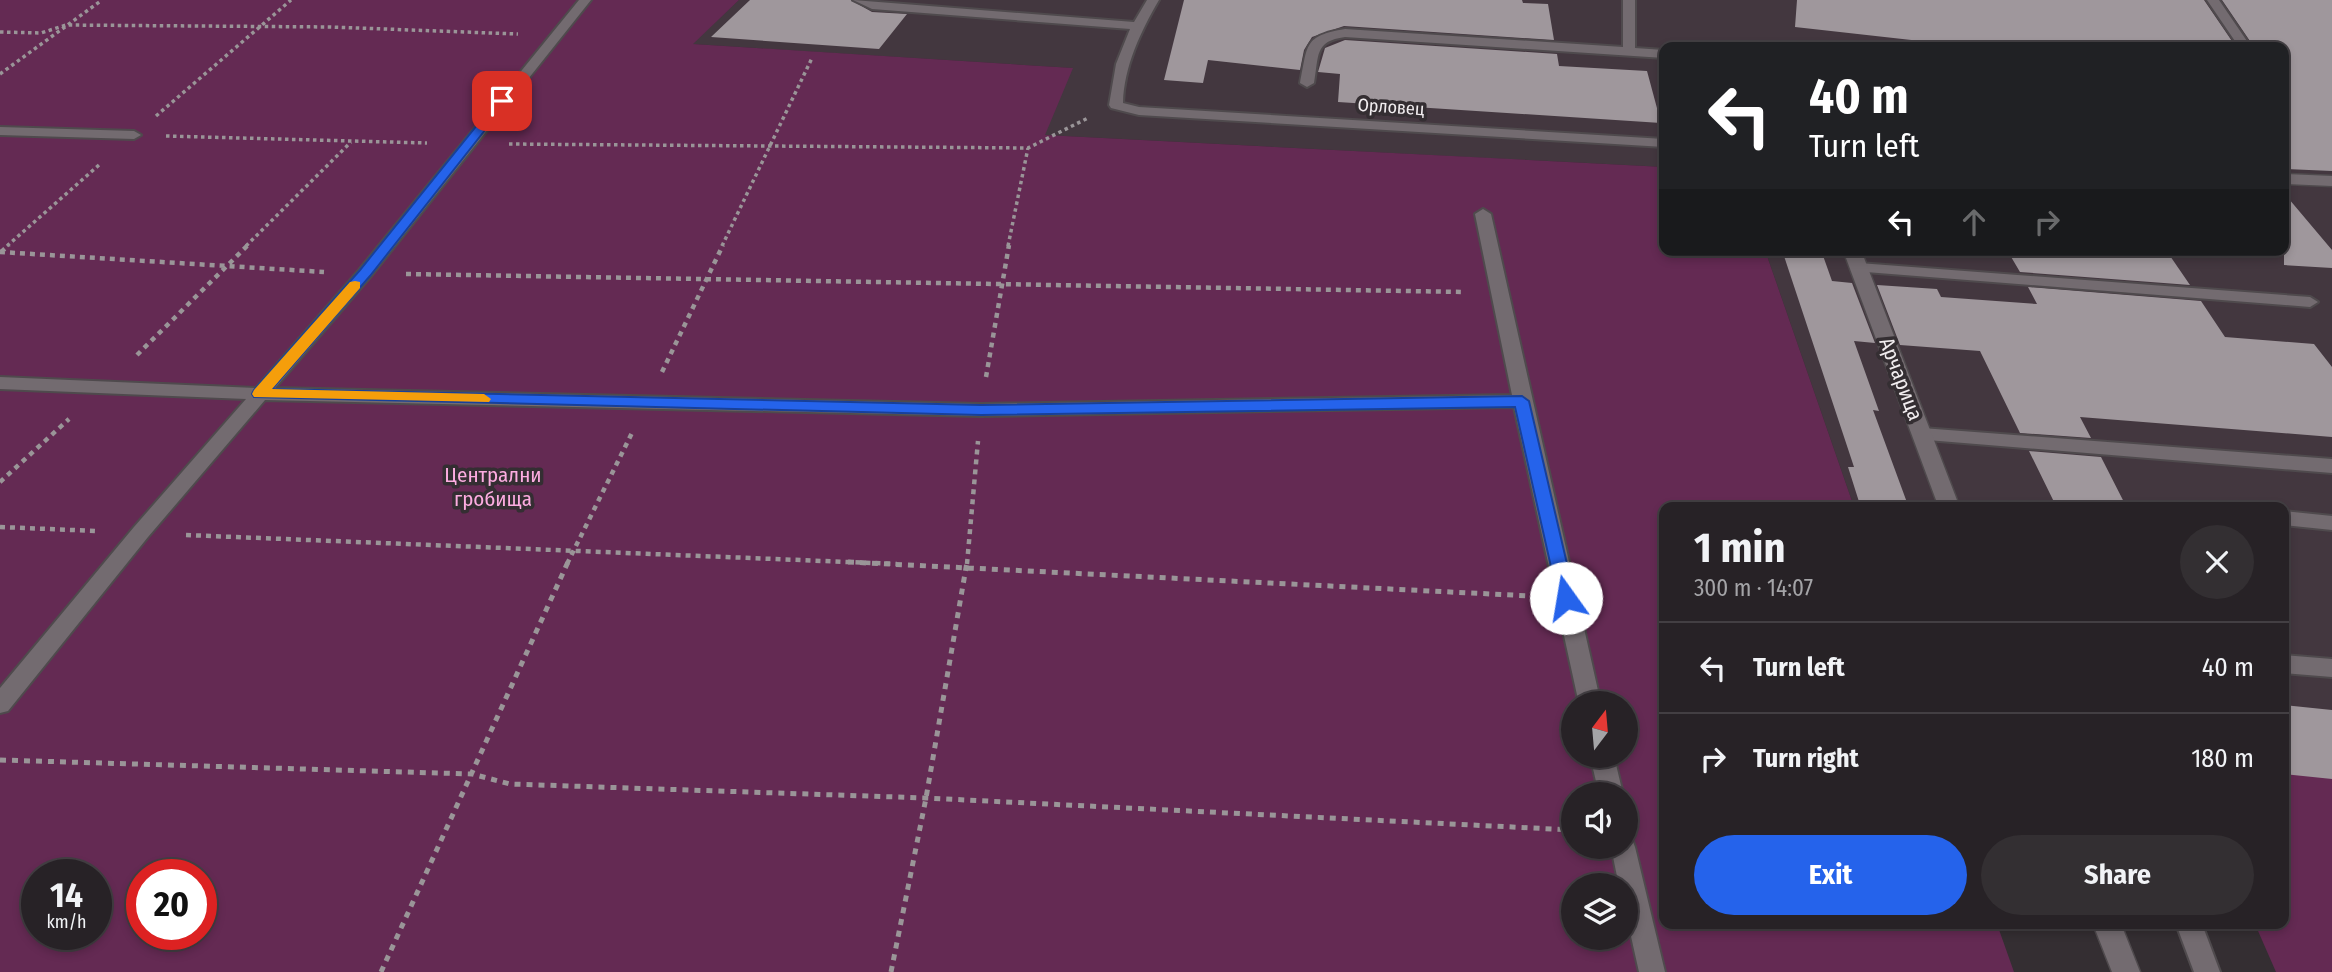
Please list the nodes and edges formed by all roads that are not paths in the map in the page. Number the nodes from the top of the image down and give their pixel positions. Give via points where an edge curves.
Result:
1 (585, 0) edge
2 (859, 0) edge
3 (943, 0) edge
4 (1153, 0) edge
5 (1629, 0) edge
6 (2213, 0) edge
7 (934, 11) junction
8 (1137, 26) junction
9 (2242, 42) edge
10 (1629, 51) junction
11 (1659, 54) edge
12 (1307, 83) dead end
13 (0, 131) edge
14 (134, 135) road end
15 (1659, 143) edge
16 (2289, 178) edge
17 (2332, 181) edge
18 (1483, 214) dead end
19 (1855, 259) edge
20 (2310, 302) dead end
21 (0, 383) edge
22 (260, 394) junction
23 (1522, 401) junction
24 (1922, 434) junction
25 (2332, 467) edge
26 (1948, 502) edge
27 (2289, 519) edge
28 (2332, 523) edge
29 (2289, 664) edge
30 (2332, 668) edge
31 (1587, 691) edge
32 (0, 704) edge
33 (1626, 859) edge
34 (2109, 929) edge
35 (2191, 929) edge
36 (1652, 972) edge
37 (2126, 972) edge
38 (2207, 972) edge

1 - 22 lane via 365,273
2 - 7 lane
3 - 7 lane
4 - 8 lane
5 - 10 lane
6 - 9 lane
7 - 8 lane
8 - 15 lane, Орловец via 1115,91 1116,105 1139,111
10 - 11 lane
10 - 12 lane via 1345,33 1325,36 1315,44
13 - 14 lane
16 - 17 street
18 - 23 lane
19 - 20 lane
19 - 24 street, Арчарица
21 - 22 lane
22 - 23 lane via 981,410
22 - 32 lane
23 - 31 lane
24 - 25 lane
24 - 26 street, Арчарица
27 - 28 lane
29 - 30 lane
33 - 36 lane
34 - 37 street
35 - 38 lane

